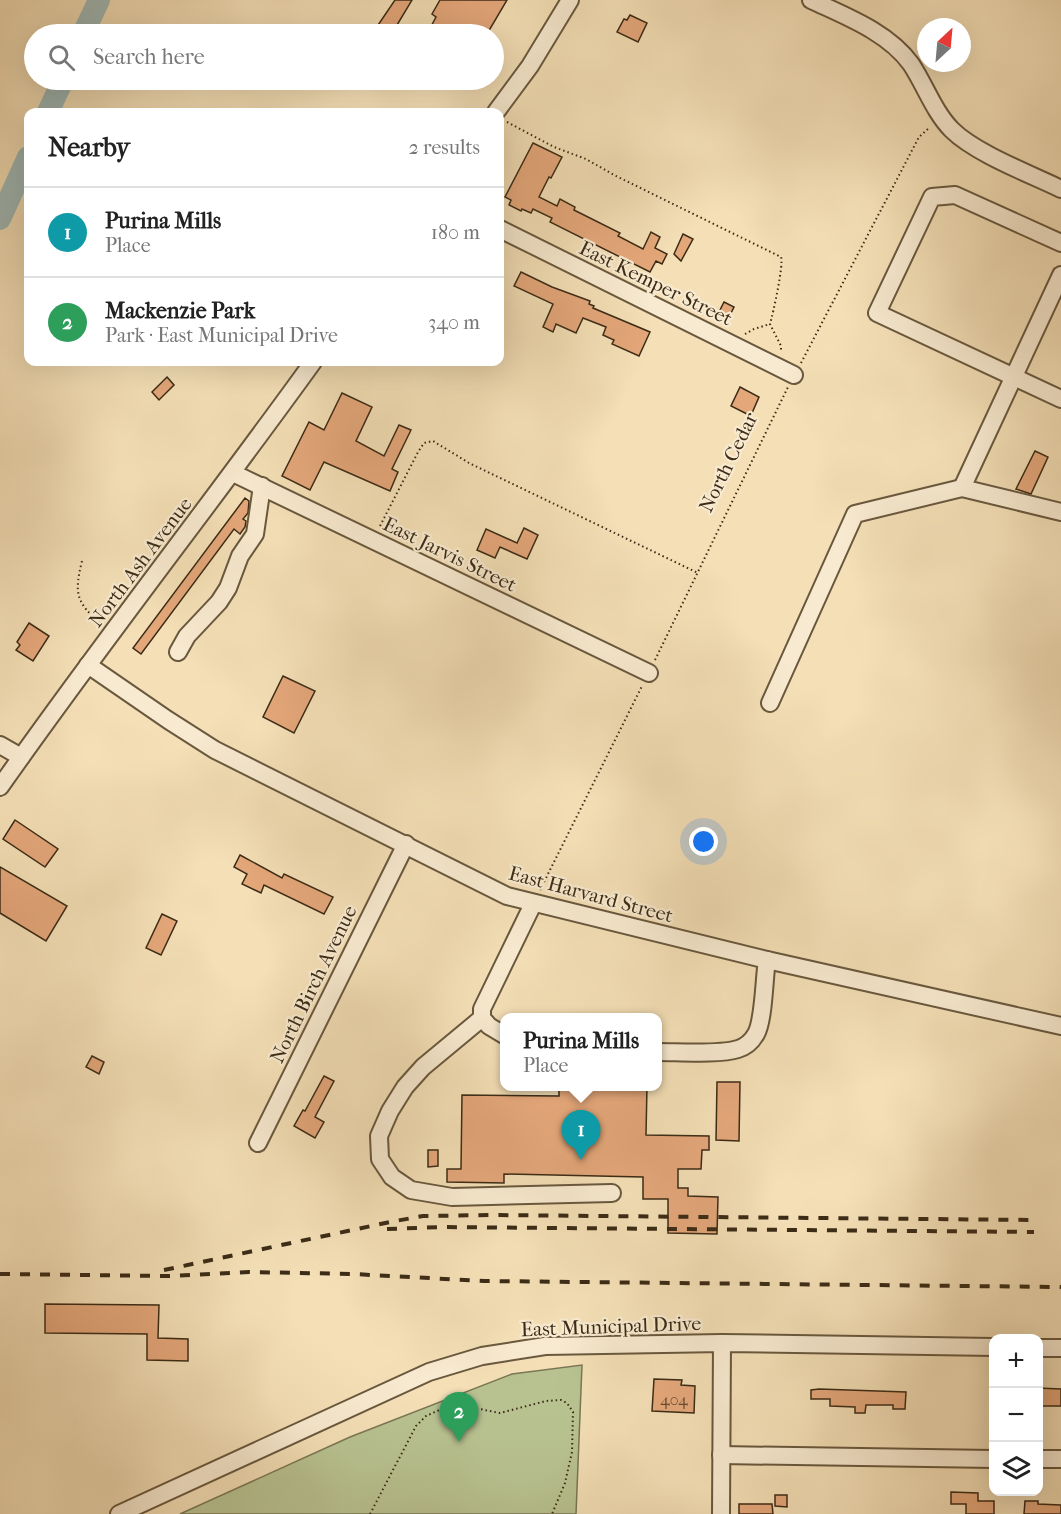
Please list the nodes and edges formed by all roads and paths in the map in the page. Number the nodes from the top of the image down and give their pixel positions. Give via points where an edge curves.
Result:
1 (570, 0) edge
2 (811, 0) edge
3 (499, 108) edge
4 (504, 119) edge
5 (944, 120) junction
6 (1061, 189) edge
7 (504, 231) edge
8 (1061, 243) edge
9 (1061, 275) edge
10 (770, 324) junction
11 (731, 344) junction
12 (310, 366) edge
13 (777, 367) junction
14 (794, 375) junction
15 (1014, 377) junction
16 (1061, 399) edge
17 (233, 473) junction
18 (262, 486) junction
19 (962, 488) junction
20 (1061, 512) edge
21 (374, 540) junction
22 (82, 561) dead end
23 (698, 573) junction
24 (111, 634) junction
25 (178, 652) dead end
26 (88, 665) junction
27 (649, 673) junction
28 (771, 703) dead end
29 (0, 745) edge
30 (21, 757) junction
31 (0, 787) edge
32 (406, 844) junction
33 (533, 904) junction
34 (767, 960) junction
35 (482, 1018) junction
36 (1061, 1026) edge
37 (500, 1033) edge
38 (662, 1052) edge
39 (258, 1143) dead end
40 (612, 1193) dead end
41 (722, 1343) junction
42 (989, 1347) edge
43 (1043, 1348) edge
44 (1061, 1348) edge
45 (721, 1455) junction
46 (989, 1458) edge
47 (1043, 1459) edge
48 (1061, 1460) edge
49 (119, 1514) edge
50 (370, 1514) edge
51 (552, 1514) edge
52 (720, 1514) edge

1 - 3 street
2 - 5 street via 860,24 900,50
4 - 10 path via 781,257
5 - 6 street via 970,144
5 - 14 path, North Cedar via 919,137
7 - 11 street, East Kemper Street
8 - 15 street via 955,195 932,197 877,313
9 - 15 street
10 - 11 path
10 - 13 path via 781,346
11 - 13 street, East Kemper Street
12 - 17 street, North Ash Avenue
13 - 14 street, East Kemper Street
14 - 23 path, North Cedar
15 - 16 street
15 - 19 street
17 - 18 street, East Jarvis Street
17 - 24 street, North Ash Avenue
18 - 21 street, East Jarvis Street
18 - 25 street via 255,534 240,556 228,588
19 - 20 street
19 - 28 street via 855,514
21 - 23 path via 418,452 424,443 433,441 469,463
21 - 27 street, East Jarvis Street
22 - 24 path via 77,594 84,609
23 - 27 path, North Cedar
24 - 26 street, North Ash Avenue
26 - 30 street, North Ash Avenue
26 - 32 street, East Harvard Street via 215,750
27 - 33 path, North Cedar
29 - 30 street
30 - 31 street, North Ash Avenue
32 - 33 street, East Harvard Street via 507,896
32 - 39 street, North Birch Avenue
33 - 34 street, East Harvard Street
33 - 35 street via 482,1009
34 - 36 street, East Harvard Street
34 - 38 street via 759,1023 747,1045 737,1050
35 - 37 street
35 - 40 street via 423,1067 390,1111 380,1136 380,1159 392,1177 411,1190 452,1197
41 - 42 street, East Municipal Drive
41 - 45 street
41 - 49 street, East Municipal Drive via 545,1346 472,1359 429,1372
43 - 44 street
45 - 46 street
45 - 52 street
47 - 48 street
50 - 51 path via 416,1426 426,1416 459,1405 500,1413 556,1400 572,1409 572,1452

